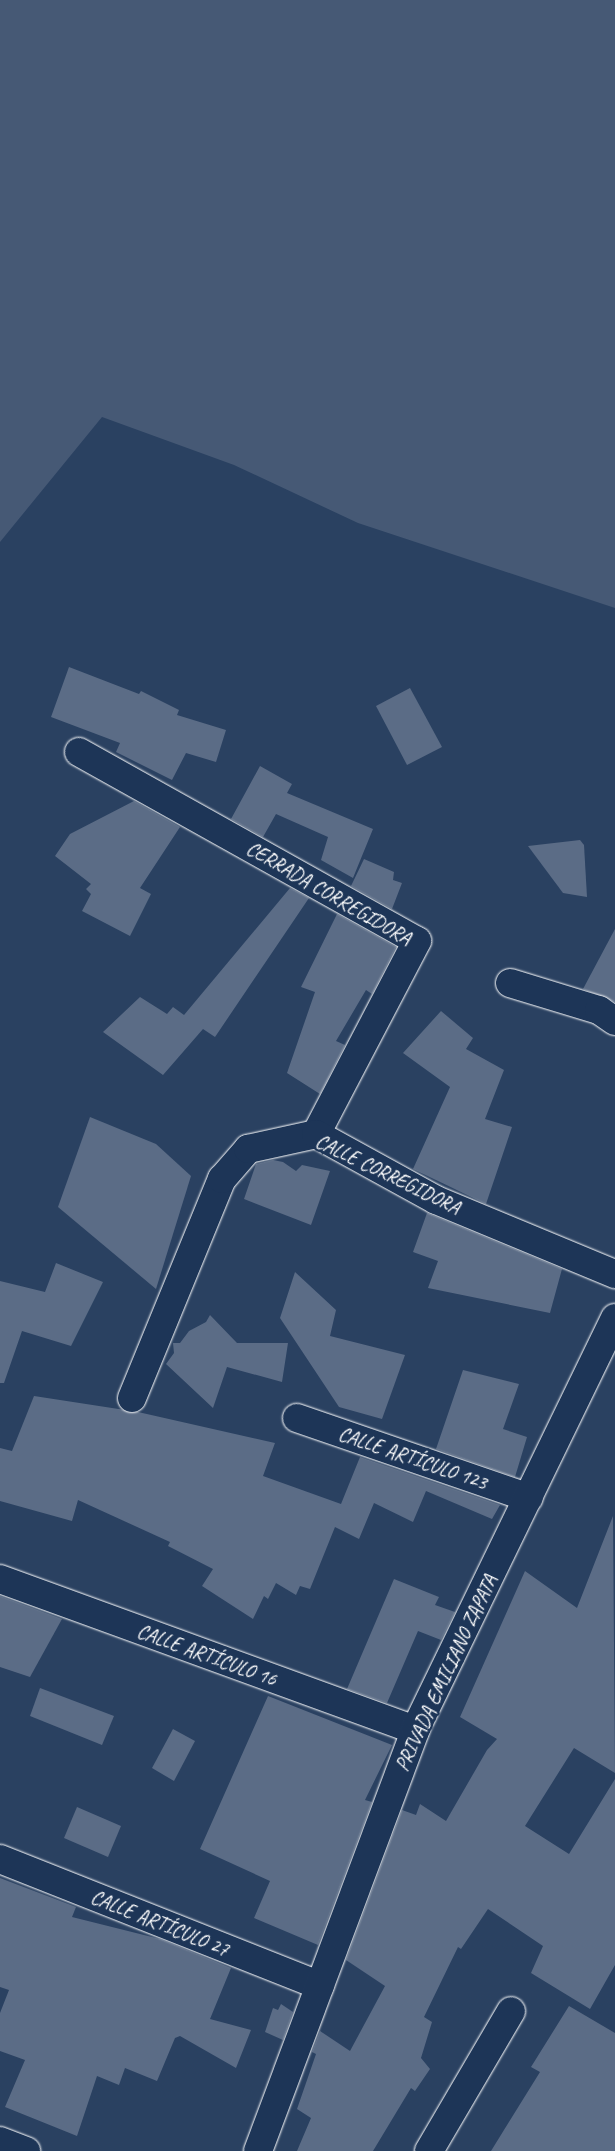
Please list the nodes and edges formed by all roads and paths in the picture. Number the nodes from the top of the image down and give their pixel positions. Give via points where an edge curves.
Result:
1 (79, 752) dead end
2 (510, 983) dead end
3 (615, 1021) edge
4 (316, 1134) junction
5 (615, 1274) edge
6 (615, 1318) edge
7 (132, 1398) dead end
8 (297, 1418) dead end
9 (529, 1498) junction
10 (0, 1579) edge
11 (415, 1730) junction
12 (0, 1859) edge
13 (320, 1986) junction
14 (511, 2011) dead end
15 (0, 2141) edge
16 (26, 2151) edge
17 (258, 2151) edge
18 (429, 2151) edge

1 - 4 street, CERRADA CORREGIDORA via 417,941
2 - 3 street via 599,1010
4 - 5 street, CALLE CORREGIDORA via 436,1200
4 - 7 street, CALLE CORREGIDORA via 248,1149 222,1179
6 - 9 street, PRIVADA EMILIANO ZAPATA
8 - 9 street, CALLE ARTÍCULO 123
9 - 11 street, PRIVADA EMILIANO ZAPATA
10 - 11 street, CALLE ARTÍCULO 16
11 - 13 street, PRIVADA EMILIANO ZAPATA
12 - 13 street, CALLE ARTÍCULO 27
13 - 17 street, PRIVADA EMILIANO ZAPATA
14 - 18 street
15 - 16 street

